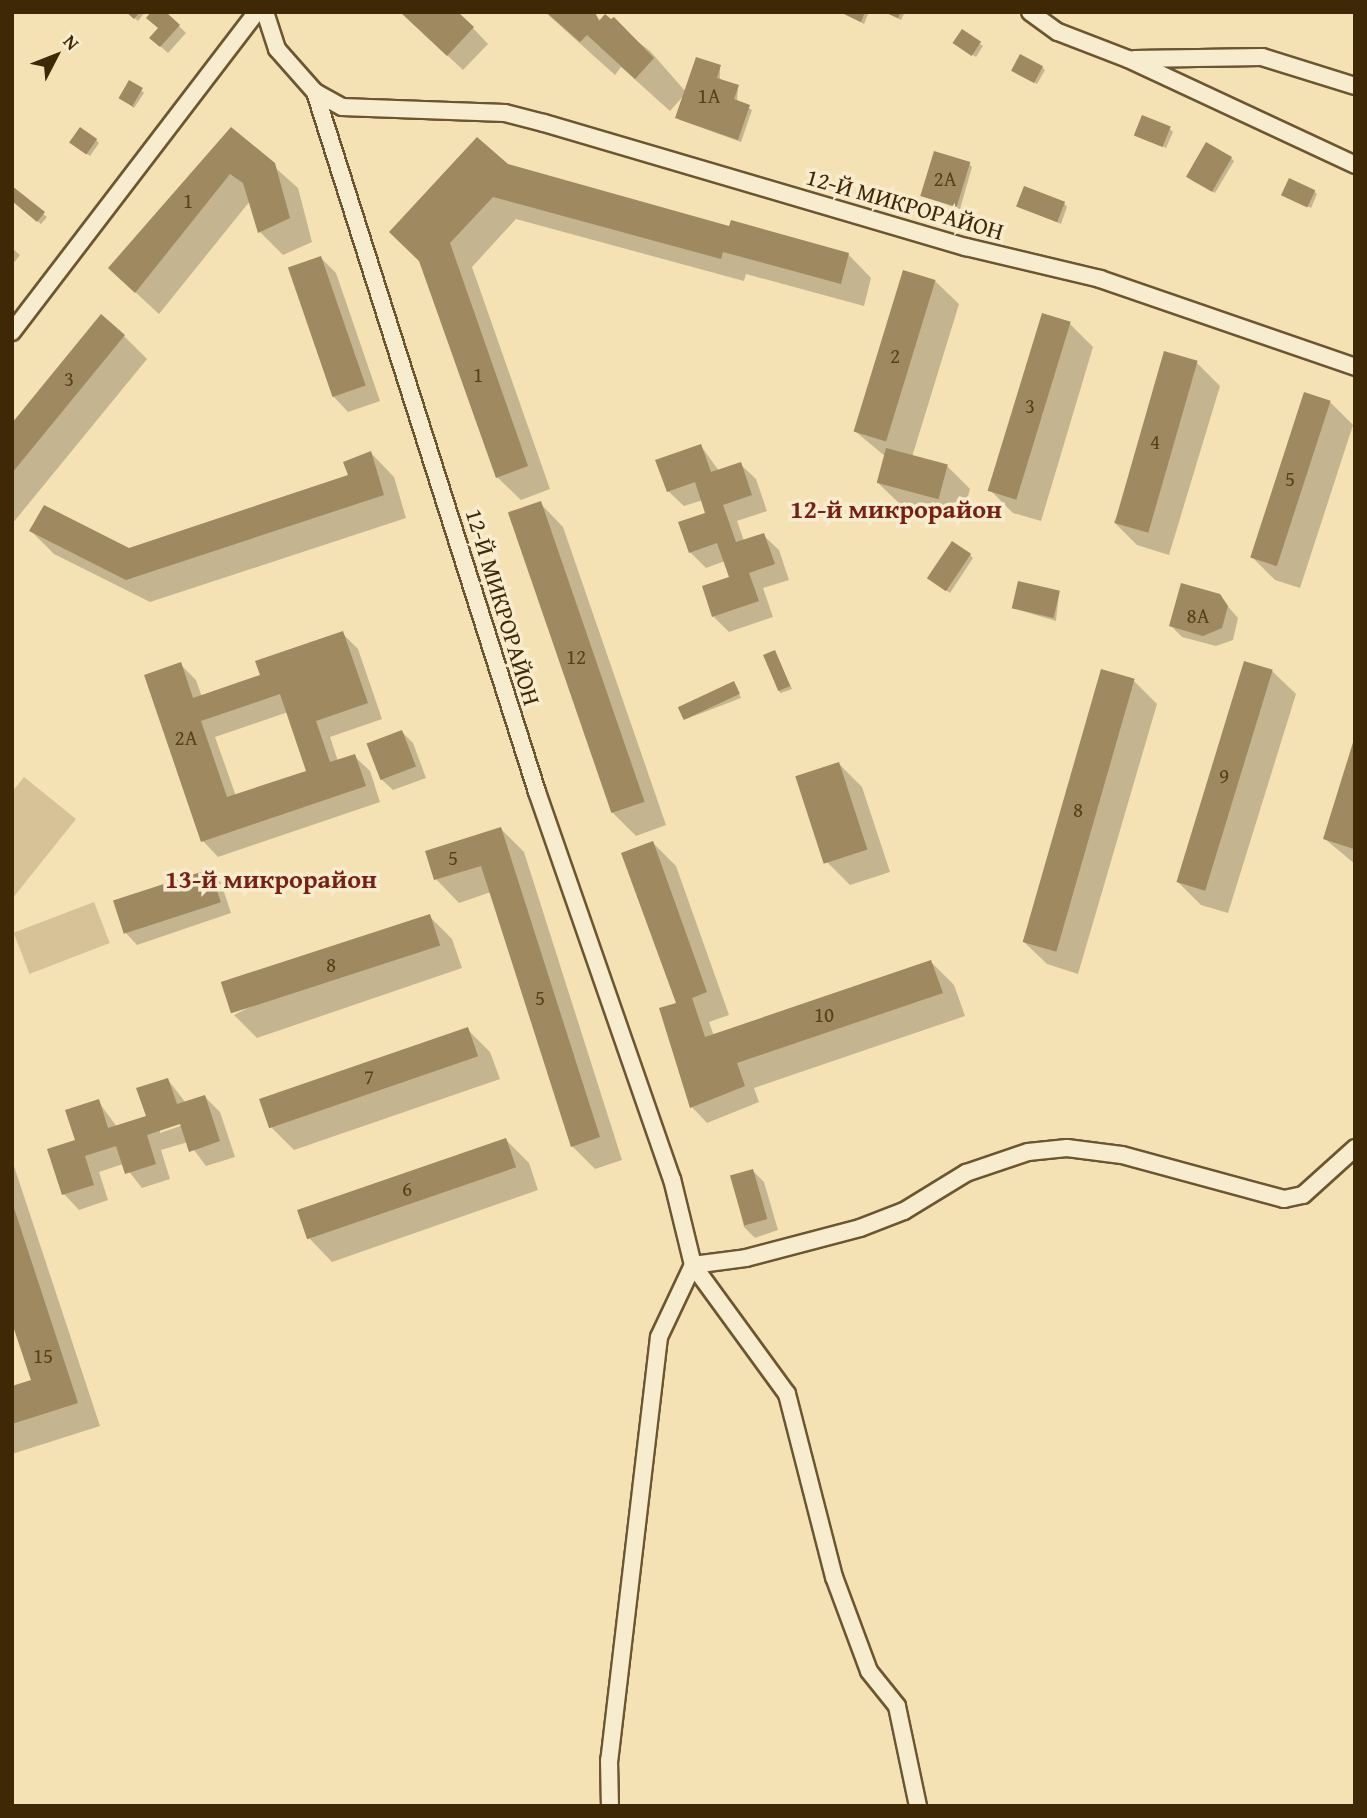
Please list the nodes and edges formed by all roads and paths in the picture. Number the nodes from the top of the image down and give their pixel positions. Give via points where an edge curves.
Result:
1 (257, 12) edge
2 (265, 12) edge
3 (1030, 12) edge
4 (1128, 59) junction
5 (1355, 86) edge
6 (315, 92) junction
7 (1355, 165) edge
8 (12, 332) edge
9 (1355, 367) edge
10 (1355, 1149) edge
11 (693, 1265) junction
12 (610, 1806) edge
13 (918, 1806) edge

1 - 8 street
2 - 6 street, 12-Й МИКРОРАЙОН via 277,49
3 - 4 street via 1058,32
4 - 5 street via 1262,57
4 - 7 street
6 - 9 street, 12-Й МИКРОРАЙОН via 342,107 505,113 544,123 966,247 1100,279
6 - 11 street, 12-Й МИКРОРАЙОН via 537,792 672,1179
10 - 11 street via 1303,1195 1284,1199 1122,1155 1067,1148 1028,1152 966,1173 904,1211 860,1227 746,1258
11 - 12 street via 659,1336 609,1760
11 - 13 street via 787,1394 834,1577 869,1671 897,1706

